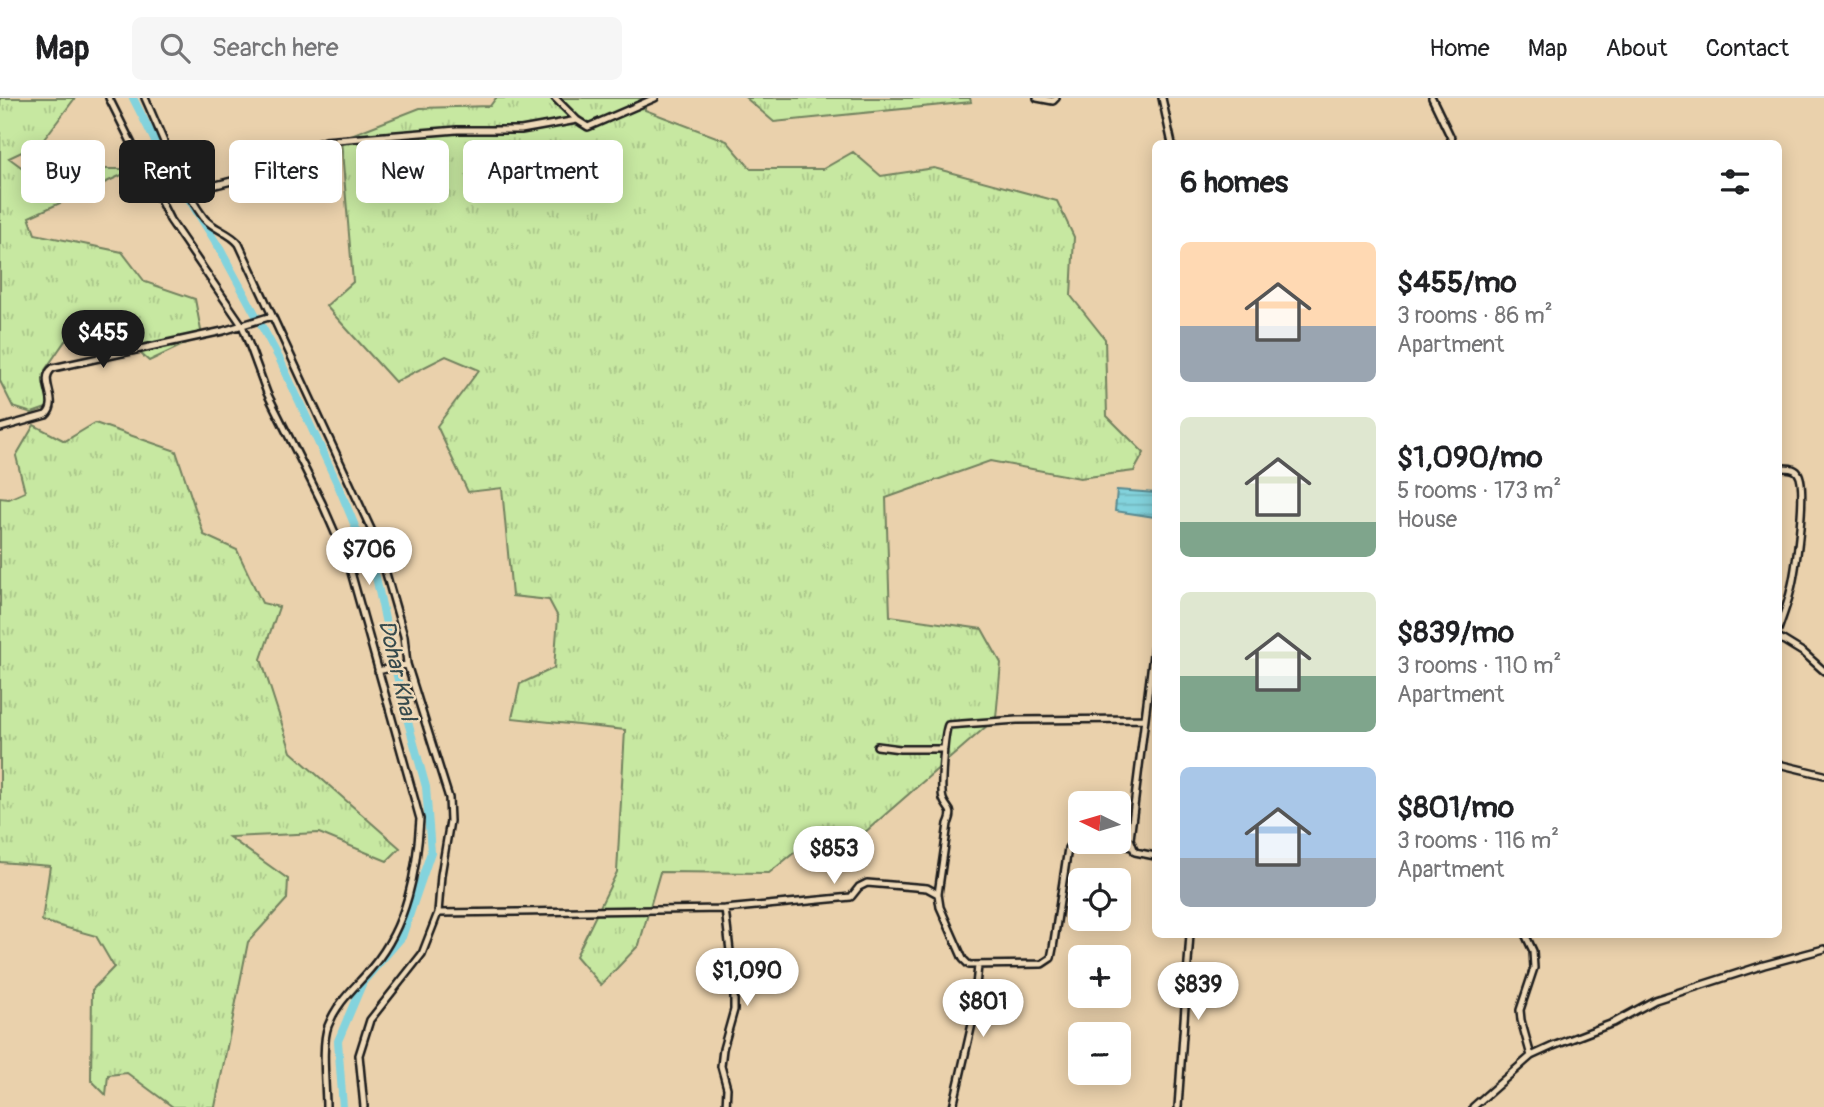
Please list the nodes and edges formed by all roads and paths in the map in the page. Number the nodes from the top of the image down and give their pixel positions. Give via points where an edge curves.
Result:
1 (109, 98) edge
2 (145, 98) edge
3 (555, 98) edge
4 (655, 98) edge
5 (1037, 98) edge
6 (1056, 98) edge
7 (1162, 98) edge
8 (1432, 98) edge
9 (577, 120) junction
10 (165, 140) edge
11 (1171, 140) edge
12 (1452, 140) edge
13 (215, 185) edge
14 (196, 203) edge
15 (270, 316) junction
16 (244, 325) junction
17 (0, 428) edge
18 (1782, 468) edge
19 (1782, 617) edge
20 (1782, 640) edge
21 (406, 665) junction
22 (378, 671) junction
23 (1824, 671) edge
24 (1152, 672) edge
25 (1143, 719) junction
26 (877, 746) dead end
27 (944, 749) junction
28 (1782, 766) edge
29 (1824, 775) edge
30 (1132, 847) joint
31 (1068, 848) edge
32 (1152, 855) edge
33 (938, 894) junction
34 (725, 909) junction
35 (438, 913) junction
36 (1190, 938) edge
37 (1527, 938) edge
38 (1824, 949) edge
39 (978, 966) junction
40 (1531, 1056) junction
41 (326, 1107) edge
42 (364, 1107) edge
43 (726, 1107) edge
44 (953, 1107) edge
45 (1178, 1107) edge
46 (1472, 1107) edge

1 - 16 street via 170,220
2 - 10 street
3 - 9 street
4 - 9 street via 588,127
5 - 6 street
7 - 11 street
8 - 12 street
9 - 13 street via 520,130 457,130 326,141 311,146 307,159
14 - 15 street via 205,219 239,244
15 - 16 street
15 - 21 street via 377,542 404,636
16 - 17 street via 52,368 46,376 50,411
16 - 22 street via 267,393 349,565
18 - 19 street via 1798,473 1801,497 1799,540
20 - 23 street
21 - 22 street
21 - 35 street via 449,798
22 - 41 street via 414,793 419,838 404,915 390,944 341,1000 327,1028
24 - 25 street
25 - 27 street via 951,725 946,728
25 - 30 street
26 - 27 street
27 - 33 street via 943,799 951,815
28 - 29 street
30 - 32 street
31 - 39 street via 1051,958 1041,964
33 - 34 street via 927,888 867,883 851,897
33 - 39 street via 963,959
34 - 35 street
34 - 43 street via 734,985 734,1010 721,1066
35 - 42 street via 422,954 370,1020 359,1055
36 - 45 street
37 - 40 street via 1534,968 1520,1010
38 - 40 street via 1655,1000 1613,1023
39 - 44 street via 972,1024
40 - 46 street

